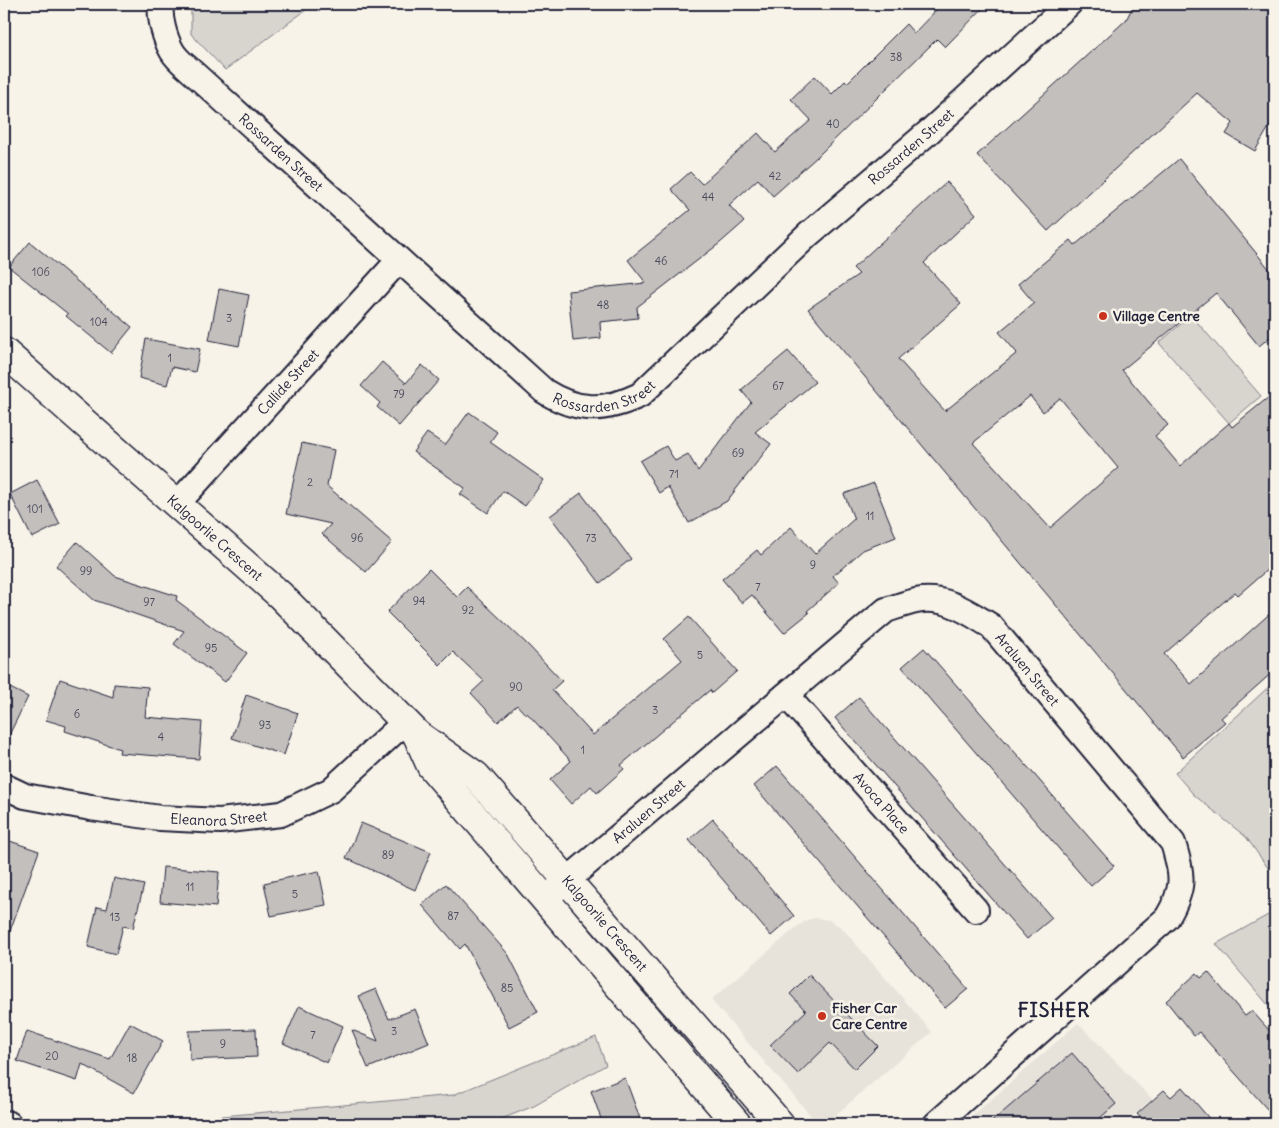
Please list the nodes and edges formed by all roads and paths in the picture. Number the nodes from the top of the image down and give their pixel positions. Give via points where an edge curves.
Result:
1 (161, 4) edge
2 (1069, 4) edge
3 (399, 260) junction
4 (4, 352) edge
5 (177, 504) junction
6 (786, 694) junction
7 (411, 728) junction
8 (4, 786) edge
9 (567, 880) junction
10 (545, 899) junction
11 (976, 910) dead end
12 (4, 1123) edge
13 (9, 1124) edge
14 (737, 1124) edge
15 (780, 1124) edge
16 (936, 1124) edge

1 - 3 street, Rossarden Street via 160,11 172,52
2 - 3 street, Rossarden Street via 931,130 809,234 640,395 623,403 590,408 558,400
3 - 5 street, Callide Street
4 - 5 street, Kalgoorlie Crescent
5 - 7 street, Kalgoorlie Crescent via 280,595
6 - 9 street, Araluen Street
6 - 11 street, Avoca Place
6 - 16 street, Araluen Street via 886,610 917,600 938,600 958,606 991,626 1173,843 1180,865 1181,889 1167,918
7 - 8 street, Eleanora Street via 331,790 281,814 220,821 160,818 25,796
7 - 9 street, Kalgoorlie Crescent via 476,776
7 - 10 street, Kalgoorlie Crescent via 431,766
9 - 10 street, Araluen Street
9 - 15 street, Kalgoorlie Crescent
10 - 14 street, Kalgoorlie Crescent
12 - 13 street

